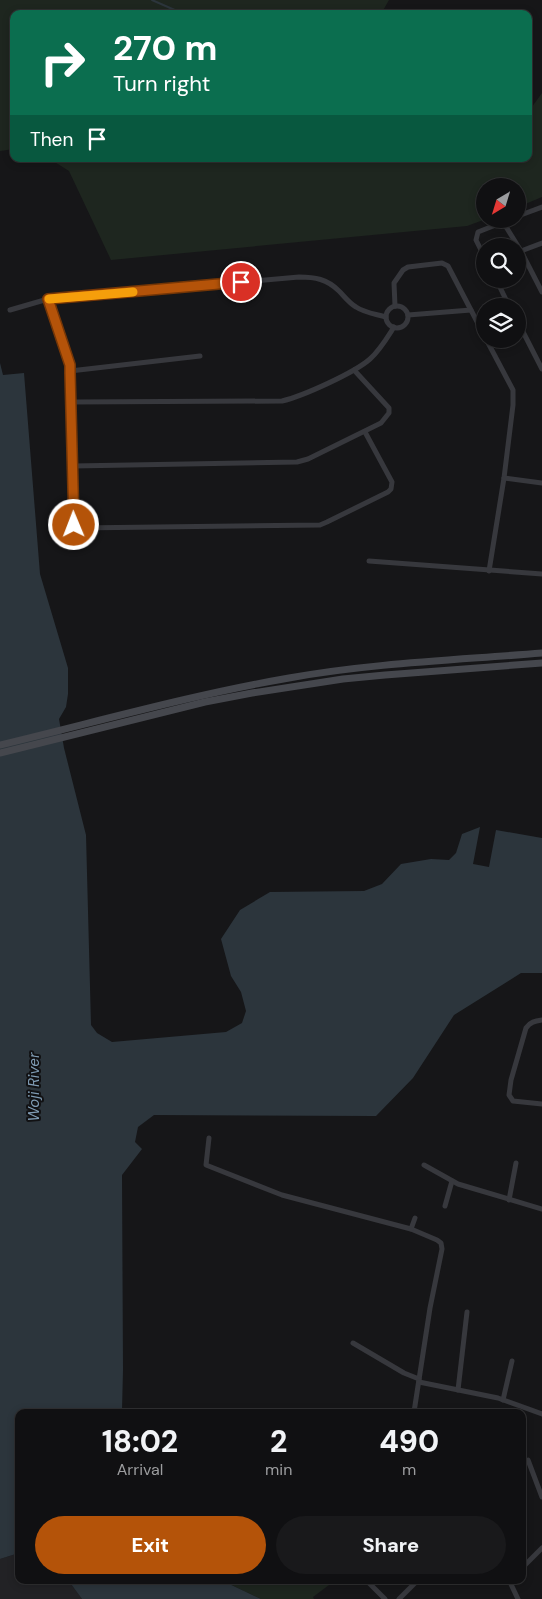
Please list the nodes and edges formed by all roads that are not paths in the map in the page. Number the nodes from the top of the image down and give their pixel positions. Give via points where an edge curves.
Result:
1 (542, 207) edge
2 (526, 213) edge
3 (488, 228) edge
4 (476, 238) edge
5 (542, 243) edge
6 (526, 249) edge
7 (526, 261) edge
8 (542, 292) edge
9 (48, 299) junction
10 (395, 306) junction
11 (10, 310) dead end
12 (471, 310) junction
13 (408, 315) junction
14 (386, 316) junction
15 (476, 319) edge
16 (394, 327) junction
17 (526, 337) edge
18 (491, 348) edge
19 (200, 356) dead end
20 (542, 368) edge
21 (354, 370) junction
22 (70, 371) junction
23 (72, 402) junction
24 (365, 432) junction
25 (73, 466) junction
26 (504, 478) junction
27 (542, 483) edge
28 (369, 561) dead end
29 (489, 571) junction
30 (542, 574) edge
31 (542, 653) edge
32 (542, 663) edge
33 (78, 730) junction
34 (0, 745) edge
35 (0, 753) edge
36 (542, 1020) edge
37 (542, 1104) edge
38 (209, 1138) dead end
39 (516, 1163) dead end
40 (424, 1165) dead end
41 (452, 1181) junction
42 (509, 1200) junction
43 (445, 1206) dead end
44 (542, 1209) edge
45 (415, 1218) dead end
46 (411, 1229) junction
47 (467, 1312) dead end
48 (353, 1343) dead end
49 (512, 1361) dead end
50 (419, 1380) junction
51 (458, 1390) junction
52 (503, 1400) junction
53 (414, 1409) edge
54 (542, 1414) edge
55 (528, 1460) dead end
56 (542, 1497) edge
57 (542, 1548) edge
58 (526, 1564) edge
59 (370, 1584) edge
60 (414, 1584) edge
61 (512, 1584) edge
62 (385, 1599) edge
63 (400, 1599) edge
64 (518, 1599) edge

1 - 2 street
3 - 4 street via 478,232
5 - 6 street
7 - 8 street
9 - 11 street
9 - 14 street via 315,277 337,289 359,309
9 - 22 street
10 - 12 street via 394,283 403,270 442,263 448,266
10 - 13 street via 402,307
10 - 14 street
12 - 13 street
12 - 15 street
13 - 16 street via 405,325
14 - 16 street
16 - 21 street via 370,360
17 - 20 street
18 - 26 street via 513,390
19 - 22 street
21 - 23 street via 282,401
21 - 24 street via 389,408 382,423
22 - 23 street
23 - 25 street
24 - 25 street via 297,462
24 - 25 street via 392,482 392,489 320,524 77,528 74,525
26 - 27 street
26 - 29 street
28 - 29 street
29 - 30 street
31 - 33 main road via 382,666 289,678 195,697
32 - 33 main road via 343,679 205,702
33 - 34 main road
33 - 35 main road
36 - 37 street via 528,1024 526,1028 509,1095 513,1101
38 - 46 street via 206,1165 282,1195
39 - 42 street
40 - 41 street
41 - 42 street
41 - 43 street
42 - 44 street
45 - 46 street
46 - 50 street via 437,1240 442,1249
47 - 51 street
48 - 50 street
49 - 52 street
50 - 51 street
50 - 53 street
51 - 52 street
52 - 54 street
55 - 56 street
57 - 58 street
59 - 62 street
60 - 63 street
61 - 64 street

